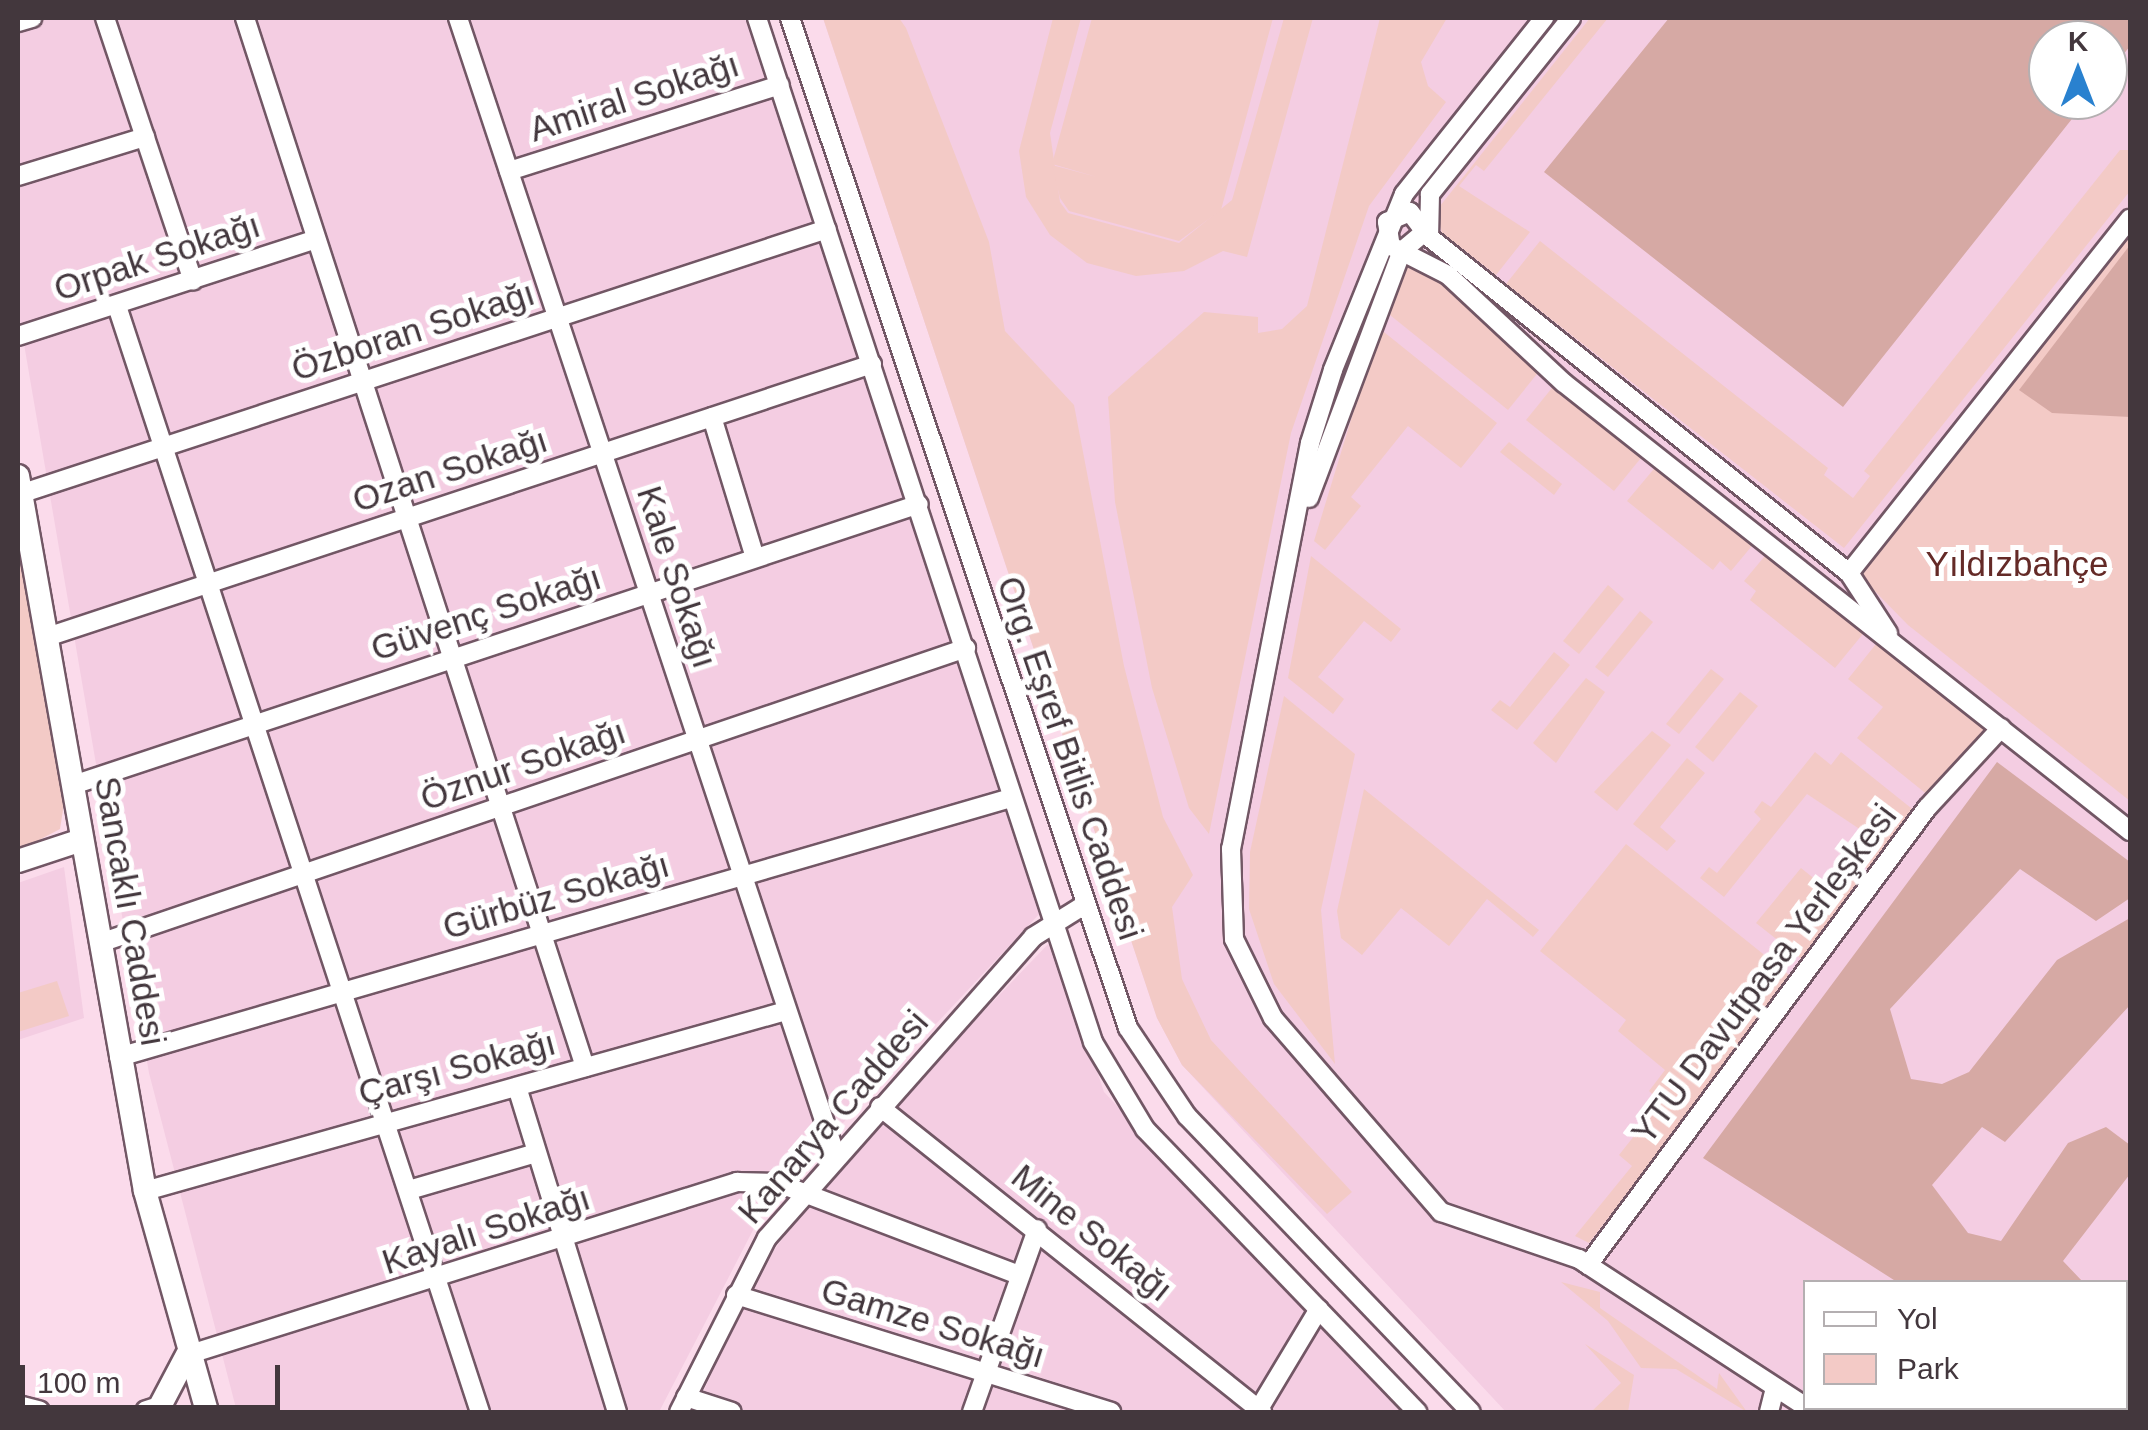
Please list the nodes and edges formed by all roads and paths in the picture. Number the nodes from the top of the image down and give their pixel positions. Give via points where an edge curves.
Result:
1 (32, 18) edge
2 (105, 18) edge
3 (244, 18) edge
4 (458, 18) edge
5 (757, 18) edge
6 (790, 18) edge
7 (1544, 18) edge
8 (1571, 18) edge
9 (18, 22) edge
10 (780, 85) junction
11 (145, 137) junction
12 (509, 172) junction
13 (18, 176) edge
14 (2130, 219) edge
15 (1387, 222) junction
16 (1424, 225) junction
17 (828, 229) junction
18 (316, 239) junction
19 (1402, 251) junction
20 (193, 281) junction
21 (117, 306) junction
22 (557, 318) junction
23 (18, 336) edge
24 (872, 364) junction
25 (362, 382) junction
26 (712, 417) junction
27 (164, 447) junction
28 (602, 454) junction
29 (19, 485) edge
30 (919, 504) junction
31 (406, 519) junction
32 (1295, 535) junction
33 (755, 558) junction
34 (1849, 573) junction
35 (210, 584) junction
36 (648, 594) junction
37 (48, 637) junction
38 (1898, 647) junction
39 (966, 648) junction
40 (452, 659) junction
41 (257, 724) junction
42 (2001, 728) junction
43 (697, 740) junction
44 (73, 785) junction
45 (1011, 798) junction
46 (500, 807) junction
47 (2130, 831) edge
48 (82, 840) junction
49 (18, 862) edge
50 (307, 873) junction
51 (742, 876) junction
52 (1086, 904) junction
53 (1058, 918) junction
54 (542, 934) junction
55 (100, 943) junction
56 (346, 991) junction
57 (786, 1011) junction
58 (118, 1056) junction
59 (585, 1067) junction
60 (517, 1087) junction
61 (880, 1107) junction
62 (389, 1118) junction
63 (536, 1153) junction
64 (836, 1156) junction
65 (409, 1190) junction
66 (145, 1191) junction
67 (802, 1197) junction
68 (1036, 1229) junction
69 (564, 1239) junction
70 (1588, 1266) junction
71 (1019, 1275) junction
72 (437, 1282) junction
73 (736, 1295) junction
74 (1318, 1309) junction
75 (187, 1355) junction
76 (984, 1373) junction
77 (1774, 1392) junction
78 (683, 1405) edge
79 (18, 1407) edge
80 (1803, 1410) edge
81 (1259, 1411) edge
82 (38, 1412) edge
83 (146, 1412) edge
84 (207, 1412) edge
85 (480, 1412) edge
86 (617, 1412) edge
87 (732, 1412) edge
88 (972, 1412) edge
89 (1111, 1412) edge
90 (1418, 1412) edge
91 (1470, 1412) edge
92 (1768, 1412) edge

1 - 9 street
2 - 11 street
3 - 18 street
4 - 12 street, Kale Sokağı
5 - 10 street, Org. Eşref Bitlis Caddesi
6 - 52 street, Org. Eşref Bitlis Caddesi
7 - 15 street
8 - 16 street via 1430,194
10 - 12 street, Amiral Sokağı
10 - 17 street, Org. Eşref Bitlis Caddesi
11 - 13 street
11 - 20 street
12 - 22 street, Kale Sokağı
14 - 34 street
15 - 16 street via 1403,212
15 - 19 street via 1387,241
15 - 32 street via 1310,443
16 - 19 street via 1420,244
16 - 34 street via 1457,264
17 - 22 street, Özboran Sokağı
17 - 24 street, Org. Eşref Bitlis Caddesi
18 - 20 street, Orpak Sokağı
18 - 25 street
19 - 32 street
19 - 38 street via 1448,274 1564,383
20 - 21 street, Orpak Sokağı
21 - 23 street, Orpak Sokağı
21 - 27 street
22 - 25 street, Özboran Sokağı
22 - 28 street, Kale Sokağı
24 - 26 street, Ozan Sokağı
24 - 30 street, Org. Eşref Bitlis Caddesi
25 - 27 street, Özboran Sokağı
25 - 31 street
26 - 28 street, Ozan Sokağı
26 - 33 street
27 - 29 street, Özboran Sokağı
27 - 35 street
28 - 31 street, Ozan Sokağı
28 - 36 street, Kale Sokağı
29 - 37 main road, Sancaklı Caddesi
30 - 33 street, Güvenç Sokağı
30 - 39 street, Org. Eşref Bitlis Caddesi
31 - 35 street, Ozan Sokağı
31 - 40 street
32 - 70 street via 1231,850 1230,911 1245,967 1291,1042 1441,1212
33 - 36 street, Güvenç Sokağı
34 - 38 street
35 - 37 street, Ozan Sokağı
35 - 41 street
36 - 40 street, Güvenç Sokağı
36 - 43 street, Kale Sokağı
37 - 44 main road, Sancaklı Caddesi
38 - 42 street
39 - 43 street, Öznur Sokağı
39 - 45 street, Org. Eşref Bitlis Caddesi
40 - 41 street, Güvenç Sokağı
40 - 46 street
41 - 44 street, Güvenç Sokağı
41 - 50 street
42 - 47 street
42 - 70 street, YTU Davutpasa Yerleşkesi via 1927,808
43 - 46 street, Öznur Sokağı
43 - 51 street, Kale Sokağı
44 - 48 main road, Sancaklı Caddesi
45 - 51 street, Gürbüz Sokağı
45 - 53 street, Org. Eşref Bitlis Caddesi
46 - 50 street, Öznur Sokağı
46 - 54 street
48 - 49 main road
48 - 55 main road, Sancaklı Caddesi
50 - 55 street, Öznur Sokağı
50 - 56 street
51 - 54 street, Gürbüz Sokağı
51 - 57 street, Kale Sokağı
52 - 53 street, Kanarya Caddesi
52 - 91 street, Org. Eşref Bitlis Caddesi via 1128,1028 1156,1080
53 - 61 street, Kanarya Caddesi
53 - 74 street, Org. Eşref Bitlis Caddesi via 1114,1087
54 - 56 street, Gürbüz Sokağı
54 - 59 street
55 - 58 main road, Sancaklı Caddesi
56 - 58 street, Gürbüz Sokağı
56 - 62 street
57 - 59 street, Çarşı Sokağı
57 - 64 street, Kale Sokağı
58 - 66 main road, Sancaklı Caddesi
59 - 60 street, Çarşı Sokağı
60 - 62 street, Çarşı Sokağı
60 - 63 street
61 - 64 street, Kanarya Caddesi
61 - 68 street, Mine Sokağı
62 - 65 street
62 - 66 street, Çarşı Sokağı
63 - 65 street
63 - 69 street
64 - 67 street, Kanarya Caddesi
65 - 72 street
66 - 75 main road, Sancaklı Caddesi
67 - 69 street, Kayalı Sokağı via 778,1184 737,1182
67 - 71 street, Kayalı Sokağı
67 - 73 street, Kanarya Caddesi
68 - 71 street
68 - 81 street, Mine Sokağı
69 - 72 street, Kayalı Sokağı
69 - 86 street
70 - 77 street
71 - 76 street
72 - 75 street, Kayalı Sokağı
72 - 85 street
73 - 76 street, Gamze Sokağı
73 - 78 street, Kanarya Caddesi
74 - 81 street
74 - 90 street, Org. Eşref Bitlis Caddesi
75 - 83 main road via 159,1408
75 - 84 main road, Sancaklı Caddesi
76 - 88 street
76 - 89 street, Gamze Sokağı
77 - 80 street
77 - 92 street
78 - 87 street
79 - 82 main road

